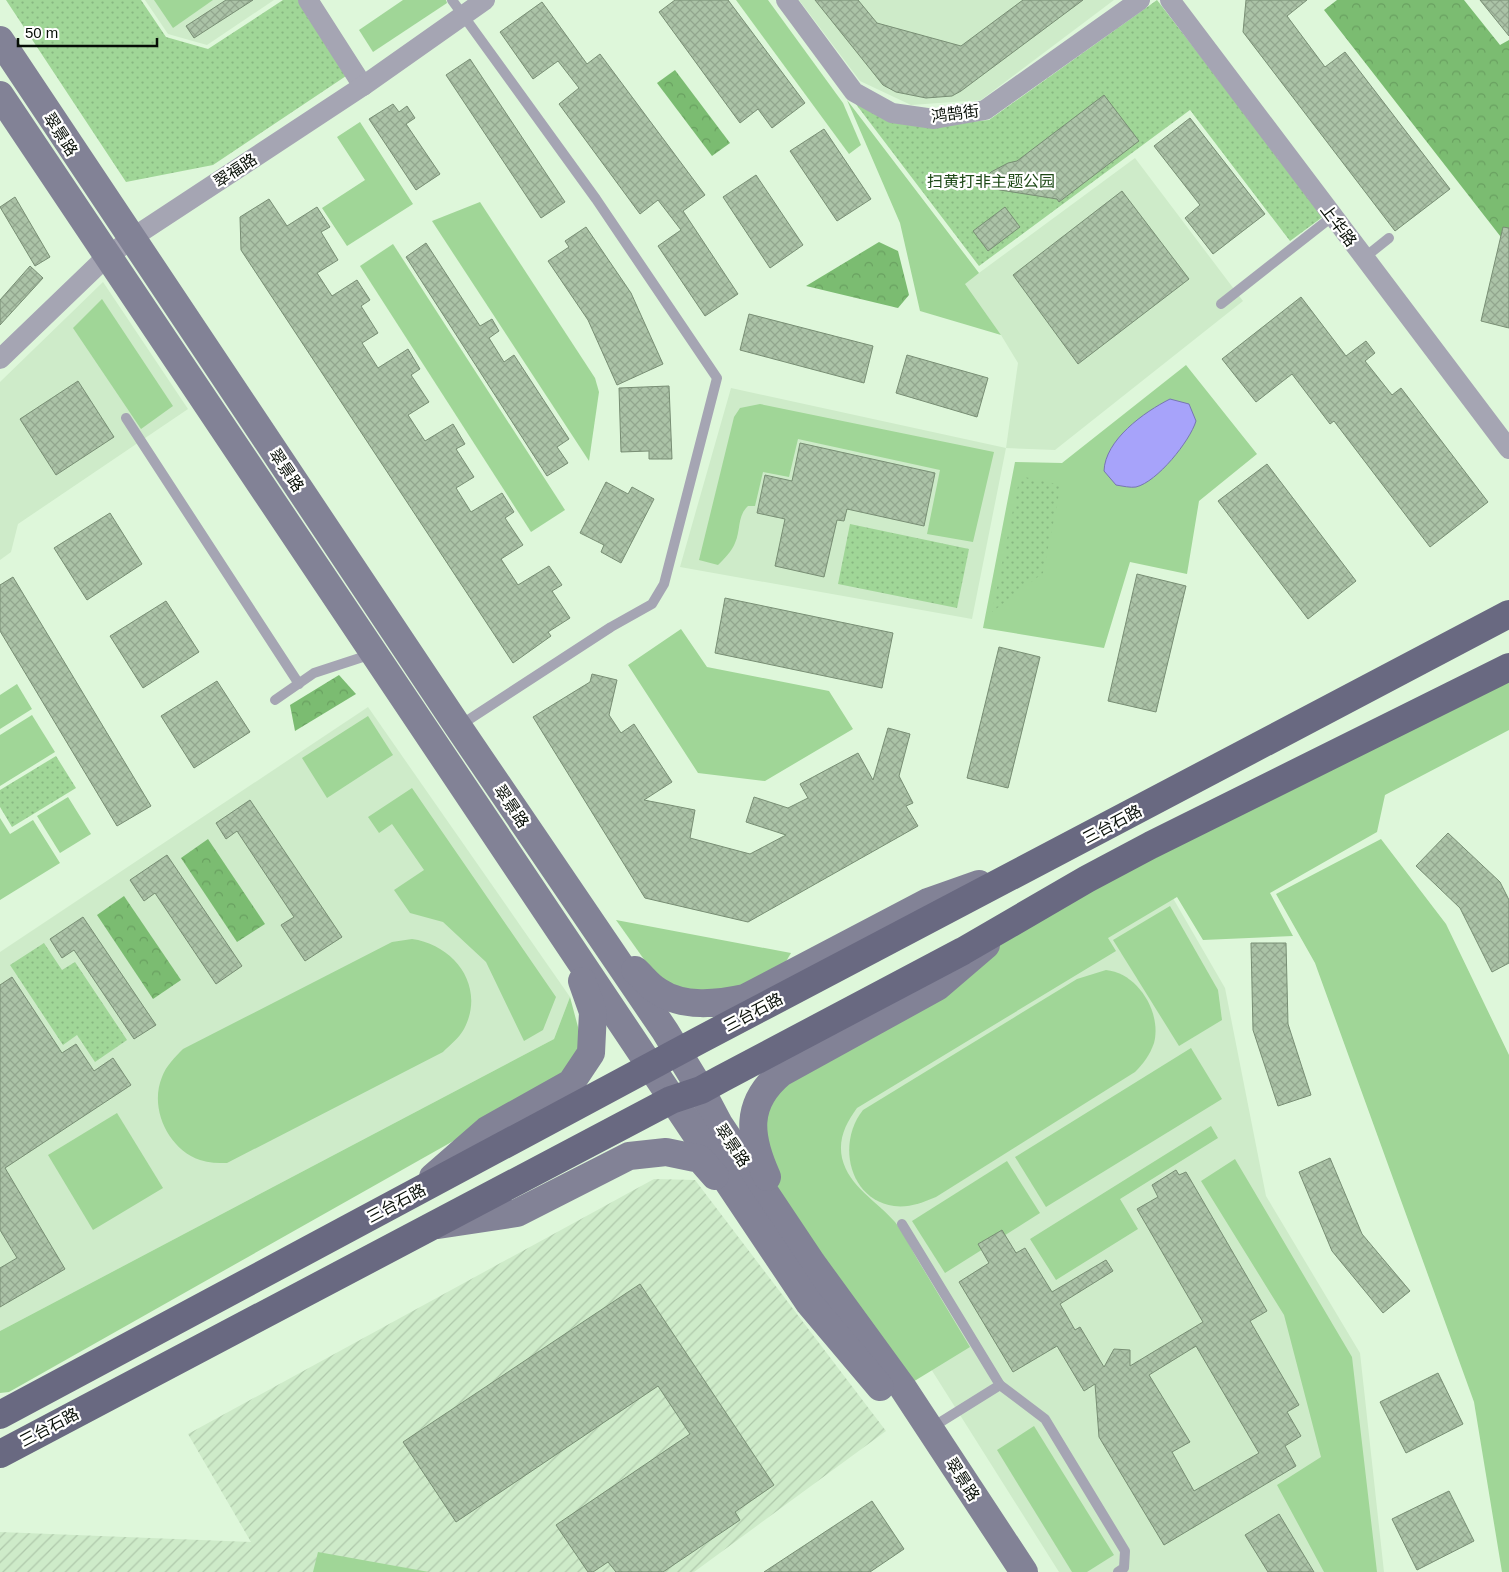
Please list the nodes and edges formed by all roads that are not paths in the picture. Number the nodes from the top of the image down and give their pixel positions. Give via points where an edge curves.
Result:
1 (308, 0) edge
2 (484, 0) edge
3 (786, 0) edge
4 (1140, 0) edge
5 (1170, 0) edge
6 (457, 8) edge
7 (0, 40) edge
8 (363, 86) junction
9 (0, 95) edge
10 (1333, 216) junction
11 (132, 238) junction
12 (1389, 238) dead end
13 (107, 257) junction
14 (1364, 258) junction
15 (1221, 304) dead end
16 (0, 358) edge
17 (126, 418) dead end
18 (1509, 449) edge
19 (1509, 614) edge
20 (373, 654) junction
21 (1509, 667) edge
22 (299, 684) junction
23 (275, 700) dead end
24 (458, 726) junction
25 (1037, 864) junction
26 (1012, 923) junction
27 (606, 943) junction
28 (572, 952) junction
29 (677, 1052) junction
30 (649, 1068) junction
31 (701, 1090) junction
32 (671, 1100) junction
33 (414, 1193) junction
34 (748, 1214) junction
35 (902, 1224) dead end
36 (432, 1226) junction
37 (812, 1263) junction
38 (1000, 1386) junction
39 (4, 1412) edge
40 (930, 1428) junction
41 (0, 1454) edge
42 (1123, 1571) edge
43 (1002, 1572) edge
44 (1024, 1572) edge

1 - 8 street
2 - 6 street, 翠福路
3 - 4 street, 鸿鹄街 via 854,92 892,113 934,118 985,110
5 - 10 street, 上华路
6 - 8 street, 翠福路
6 - 24 lane via 596,199 717,378 664,584 652,604
7 - 11 main road, 翠景路
8 - 11 street, 翠福路
9 - 13 main road, 翠景路
10 - 14 street, 上华路
10 - 15 lane
11 - 13 street, 翠福路
11 - 24 main road, 翠景路
12 - 14 lane
13 - 16 street, 翠福路
13 - 20 main road, 翠景路
14 - 18 street, 上华路
17 - 22 lane
19 - 25 main road, 三台石路
20 - 22 lane via 314,673
20 - 28 main road, 翠景路
21 - 26 main road, 三台石路 via 1152,845
22 - 23 lane
24 - 27 main road, 翠景路
25 - 27 main road via 928,902 745,998 718,1004 687,1002 658,992
25 - 29 main road, 三台石路
26 - 31 main road, 三台石路
26 - 37 main road via 937,987 781,1072 759,1099 752,1127 756,1150 769,1183
27 - 29 main road, 翠景路
28 - 30 main road, 翠景路
28 - 33 main road via 593,1012 591,1053 571,1083 487,1130
29 - 30 main road, 三台石路
29 - 31 main road, 翠景路
30 - 32 main road, 翠景路
30 - 33 main road, 三台石路
31 - 32 main road, 三台石路
31 - 37 main road, 翠景路 via 712,1113
32 - 34 main road, 翠景路
32 - 36 main road, 三台石路
33 - 39 main road, 三台石路
34 - 36 main road via 700,1160 666,1152 628,1156 517,1213
34 - 43 main road, 翠景路 via 809,1303 872,1375
35 - 38 lane
36 - 41 main road, 三台石路
37 - 40 main road, 翠景路
38 - 40 lane
38 - 42 lane via 1045,1419 1125,1552
40 - 44 main road, 翠景路

